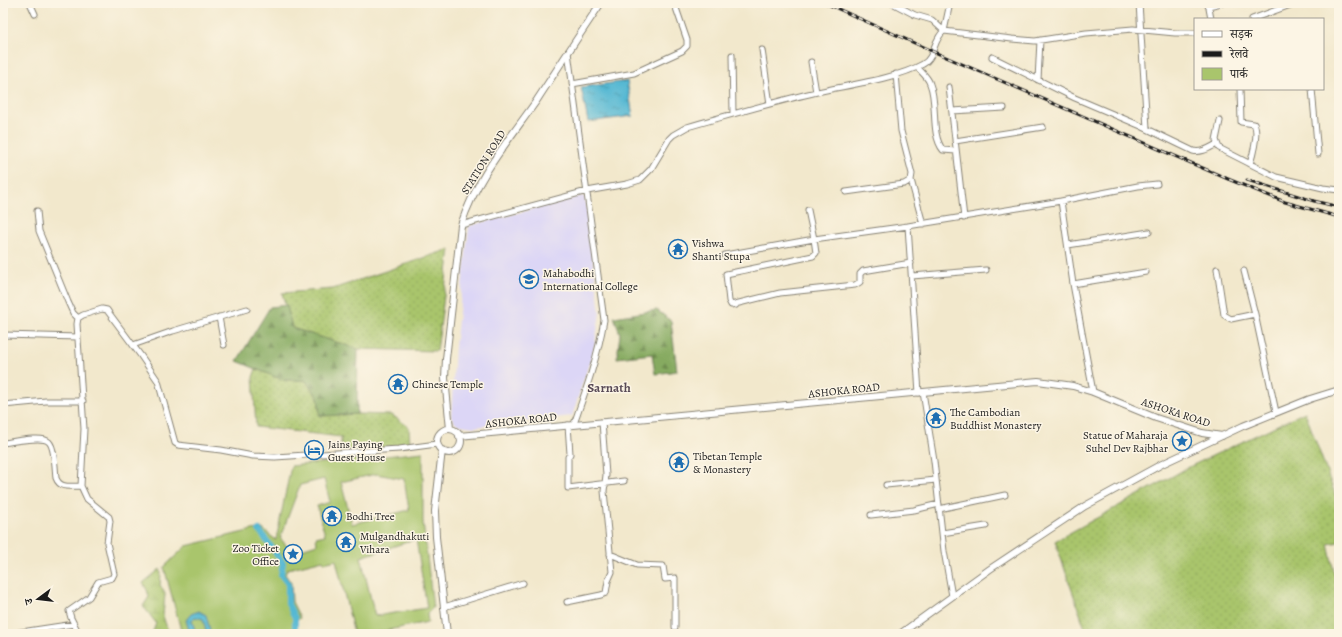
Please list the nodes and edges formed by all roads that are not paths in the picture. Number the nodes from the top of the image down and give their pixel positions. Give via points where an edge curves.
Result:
1 (30, 3) edge
2 (601, 3) edge
3 (892, 3) edge
4 (950, 3) edge
5 (1139, 3) edge
6 (1222, 3) edge
7 (1296, 3) edge
8 (1208, 4) edge
9 (676, 8) dead end
10 (35, 14) dead end
11 (1211, 18) edge
12 (1255, 18) edge
13 (1141, 29) junction
14 (944, 31) junction
15 (1194, 33) edge
16 (1040, 40) junction
17 (762, 50) dead end
18 (568, 52) junction
19 (732, 55) dead end
20 (992, 58) dead end
21 (811, 62) dead end
22 (917, 67) junction
23 (896, 74) junction
24 (1038, 80) junction
25 (572, 84) junction
26 (949, 87) dead end
27 (1240, 90) edge
28 (1312, 90) edge
29 (816, 92) junction
30 (770, 104) junction
31 (1004, 108) dead end
32 (952, 111) junction
33 (733, 114) junction
34 (1220, 121) dead end
35 (1043, 127) dead end
36 (1147, 128) junction
37 (955, 141) junction
38 (1217, 144) junction
39 (956, 150) junction
40 (1318, 154) dead end
41 (1250, 164) junction
42 (912, 180) junction
43 (1157, 184) dead end
44 (1339, 190) edge
45 (587, 191) junction
46 (846, 192) dead end
47 (1061, 200) junction
48 (808, 210) dead end
49 (37, 211) dead end
50 (964, 218) junction
51 (923, 224) junction
52 (461, 225) junction
53 (908, 226) junction
54 (1149, 232) dead end
55 (814, 239) junction
56 (1068, 245) junction
57 (725, 255) dead end
58 (911, 263) junction
59 (1217, 269) dead end
60 (986, 270) dead end
61 (1244, 271) dead end
62 (1146, 272) dead end
63 (912, 276) junction
64 (1073, 284) junction
65 (247, 308) dead end
66 (1255, 314) junction
67 (219, 317) junction
68 (78, 318) junction
69 (3, 335) edge
70 (78, 337) junction
71 (133, 345) junction
72 (224, 345) dead end
73 (1339, 390) edge
74 (1093, 392) junction
75 (921, 393) junction
76 (83, 401) junction
77 (3, 405) edge
78 (1276, 412) junction
79 (602, 422) junction
80 (571, 425) junction
81 (450, 429) junction
82 (459, 436) junction
83 (1222, 436) junction
84 (3, 443) edge
85 (437, 444) junction
86 (442, 450) junction
87 (936, 480) junction
88 (624, 481) dead end
89 (605, 483) junction
90 (886, 485) dead end
91 (80, 486) junction
92 (1005, 495) dead end
93 (939, 506) junction
94 (871, 515) dead end
95 (986, 526) dead end
96 (942, 533) junction
97 (610, 554) junction
98 (523, 584) dead end
99 (952, 596) junction
100 (567, 602) dead end
101 (444, 607) junction
102 (74, 624) junction
103 (675, 627) dead end
104 (8, 634) edge
105 (79, 634) edge
106 (447, 634) edge
107 (900, 634) edge

1 - 10 street
2 - 18 street, STATION ROAD
3 - 14 street via 915,15 932,20
4 - 14 street
5 - 13 street
6 - 8 street
7 - 12 street
8 - 11 street
9 - 25 street via 687,40 687,46 682,51 634,73
13 - 15 street
13 - 16 street via 1111,30
13 - 36 street
14 - 16 street via 1024,41
14 - 22 street via 926,62
16 - 24 street
17 - 30 street
18 - 25 street
18 - 52 street, STATION ROAD via 484,174
19 - 33 street
20 - 24 street
21 - 29 street
22 - 23 street
22 - 39 street via 930,82 939,145 943,150
23 - 29 street
23 - 42 street via 901,131
24 - 36 street
25 - 45 street
26 - 32 street
27 - 41 street via 1242,122 1254,124 1256,129
28 - 40 street
29 - 30 street
30 - 33 street
31 - 32 street
32 - 37 street
33 - 45 street via 687,127 673,135 651,169 640,180
34 - 38 street via 1216,136
35 - 37 street
36 - 38 street via 1193,151 1204,151
37 - 39 street
38 - 41 street via 1219,148
39 - 50 street
41 - 44 street via 1285,179
42 - 46 street via 904,184
42 - 51 street
43 - 47 street
45 - 52 street
45 - 80 street via 604,320 589,382
47 - 50 street
47 - 56 street
48 - 55 street
49 - 68 street via 39,231 68,302
50 - 51 street
51 - 53 street
52 - 81 street, STATION ROAD via 446,358 445,378
53 - 55 street
53 - 58 street
54 - 56 street
55 - 57 street
55 - 58 street via 816,253 813,256 726,274 731,305 780,293 855,285 860,282 863,270
56 - 64 street
58 - 63 street
59 - 66 street via 1224,315 1231,319
60 - 63 street
61 - 66 street
62 - 64 street
63 - 75 street
64 - 74 street
65 - 67 street
66 - 78 street
67 - 71 street
67 - 72 street
68 - 70 street
68 - 71 street via 99,309 107,310
69 - 70 street
70 - 76 street
71 - 85 street via 158,381 178,445 274,457
73 - 78 street
74 - 75 street, ASHOKA ROAD via 1038,381
74 - 83 street, ASHOKA ROAD via 1156,418
75 - 79 street, ASHOKA ROAD
75 - 87 street
76 - 77 street
76 - 91 street
78 - 83 street
79 - 80 street, ASHOKA ROAD
79 - 89 street
80 - 82 street, ASHOKA ROAD
80 - 89 street via 568,488
81 - 82 street
81 - 85 street via 439,433
82 - 86 street via 460,443 456,450 449,453
83 - 99 street via 1162,464 1085,506
84 - 91 street via 47,440 58,483 62,486
85 - 86 street
86 - 101 street via 435,511
87 - 90 street
87 - 93 street
88 - 89 street
89 - 97 street
91 - 102 street via 87,499 109,517 107,543 114,574 112,578 98,582 90,597 69,611
92 - 93 street
93 - 94 street
93 - 96 street
95 - 96 street
96 - 99 street
97 - 100 street via 612,572 606,593
97 - 103 street via 637,564 663,566 665,579 674,578
98 - 101 street
99 - 107 street
101 - 106 street
102 - 104 street
102 - 105 street

